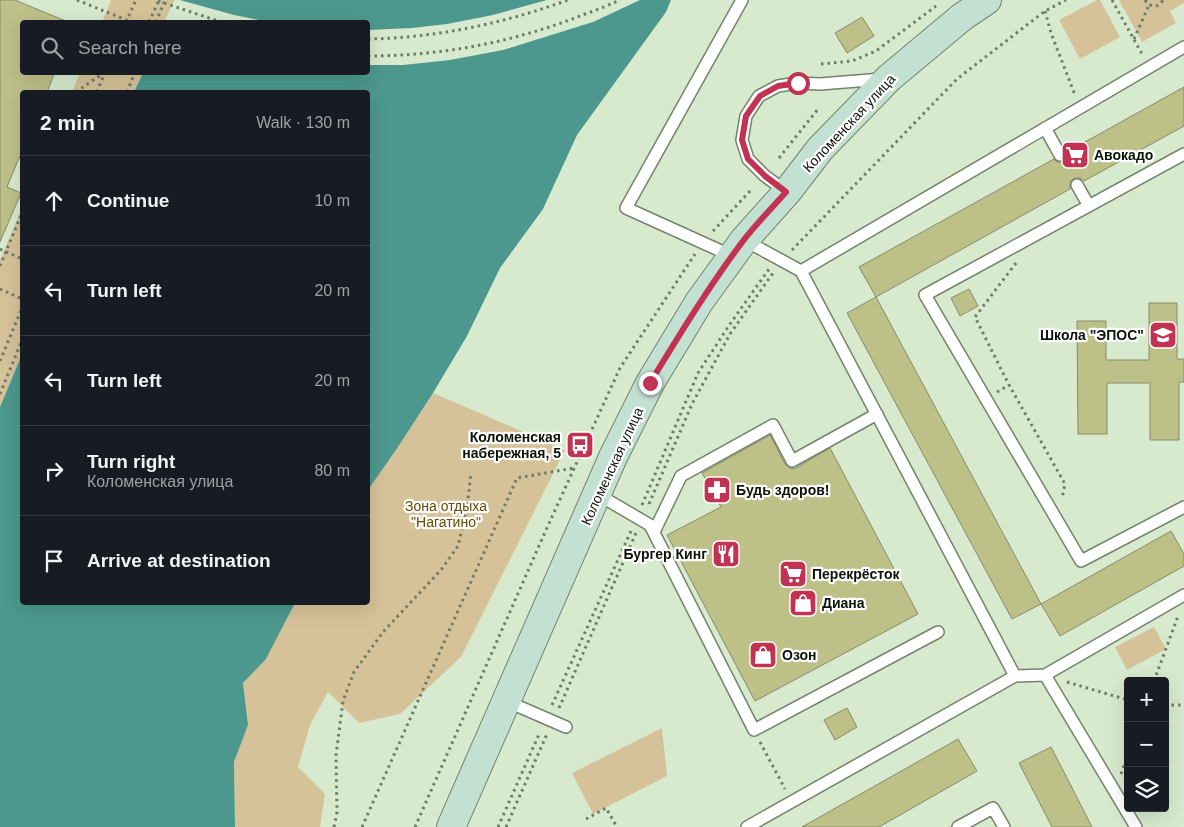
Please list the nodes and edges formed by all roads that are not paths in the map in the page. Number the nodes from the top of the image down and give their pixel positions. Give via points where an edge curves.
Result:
1 (742, 0) edge
2 (987, 0) edge
3 (1184, 47) edge
4 (889, 78) junction
5 (1045, 128) junction
6 (1184, 154) edge
7 (1060, 155) dead end
8 (1077, 185) dead end
9 (786, 192) junction
10 (1089, 206) junction
11 (738, 248) junction
12 (801, 271) junction
13 (877, 414) junction
14 (597, 494) junction
15 (1184, 507) edge
16 (654, 532) junction
17 (1184, 595) edge
18 (938, 632) dead end
19 (1045, 675) junction
20 (1015, 676) junction
21 (506, 702) junction
22 (566, 727) dead end
23 (451, 827) edge
24 (747, 827) edge
25 (958, 827) edge
26 (1004, 827) edge
27 (1136, 827) edge

1 - 11 lane via 626,208 703,242
2 - 4 street, Коломенская улица
3 - 5 lane
4 - 9 street, Коломенская улица via 820,150
4 - 9 lane via 798,83 778,86 760,96 746,116 742,140 748,159
5 - 7 lane
5 - 12 lane
6 - 10 lane
8 - 10 lane
9 - 11 street, Коломенская улица
10 - 15 lane via 925,295 1081,561
11 - 12 lane via 779,259
11 - 14 street, Коломенская улица via 699,302 650,383
12 - 13 lane
13 - 16 lane via 792,461 773,426 681,476
13 - 20 lane
14 - 16 lane via 650,525
14 - 21 street, Коломенская улица
16 - 18 lane via 754,730
17 - 19 lane
19 - 20 lane
19 - 27 lane
20 - 24 lane
21 - 22 lane
21 - 23 street, Коломенская улица
25 - 26 lane via 993,808

